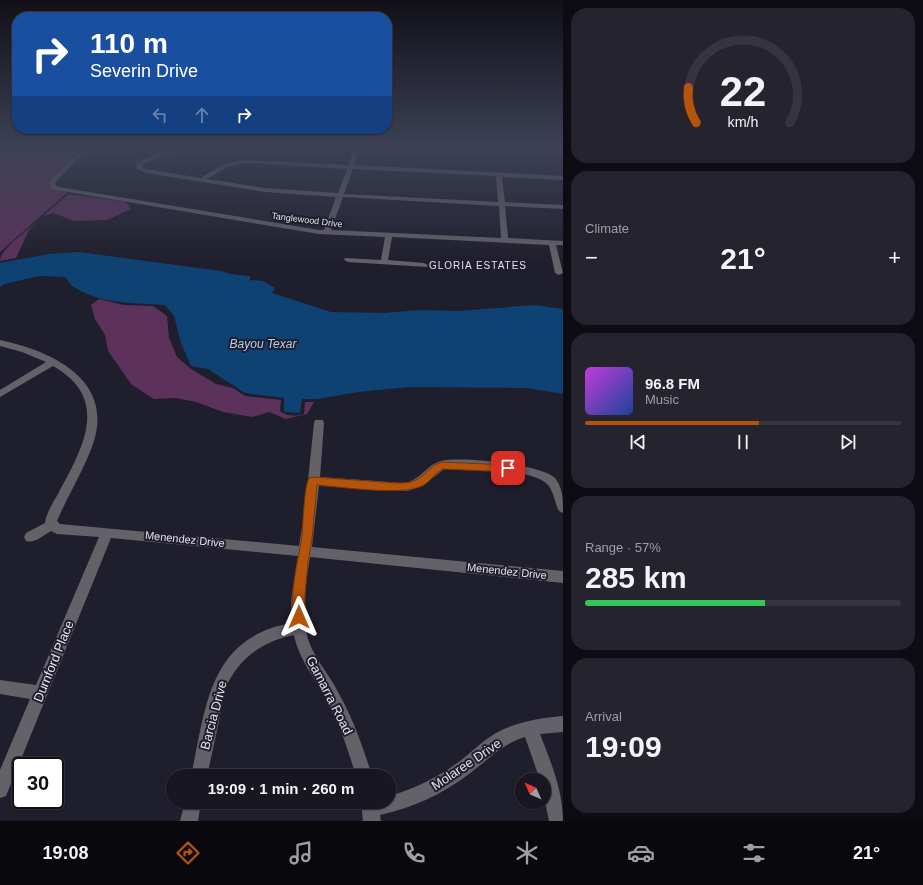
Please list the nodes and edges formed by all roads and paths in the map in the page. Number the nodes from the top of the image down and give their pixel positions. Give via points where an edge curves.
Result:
1 (54, 187) edge
2 (254, 187) edge
3 (344, 187) edge
4 (500, 187) edge
5 (342, 195) junction
6 (502, 203) junction
7 (563, 207) edge
8 (327, 232) junction
9 (389, 234) junction
10 (506, 240) junction
11 (552, 242) junction
12 (563, 243) edge
13 (348, 260) dead end
14 (384, 262) junction
15 (424, 265) dead end
16 (559, 273) dead end
17 (0, 343) edge
18 (54, 362) junction
19 (0, 394) edge
20 (319, 423) dead end
21 (313, 481) junction
22 (563, 508) edge
23 (52, 525) junction
24 (107, 533) junction
25 (30, 537) dead end
26 (304, 551) junction
27 (563, 577) edge
28 (299, 628) junction
29 (0, 687) edge
30 (40, 693) junction
31 (563, 724) edge
32 (530, 728) junction
33 (201, 769) edge
34 (362, 769) edge
35 (0, 790) edge
36 (192, 809) edge
37 (370, 811) edge
38 (189, 821) edge
39 (558, 821) edge

1 - 8 street, Tanglewood Drive
2 - 5 street
3 - 5 street
4 - 6 street
5 - 6 street
5 - 8 street
6 - 7 street
6 - 10 street
8 - 9 street, Tanglewood Drive
9 - 10 street, Tanglewood Drive
9 - 14 street
10 - 11 street, Tanglewood Drive
11 - 12 street, Tanglewood Drive
11 - 16 street
13 - 14 street
14 - 15 street
17 - 18 street via 24,349
18 - 19 street
18 - 23 street via 83,386 92,404 94,418 88,443 52,518
20 - 21 street, Gamarra Road
21 - 22 street via 396,487 419,483 442,465 522,469 537,473 550,481 558,492
21 - 26 street, Gamarra Road
23 - 24 street, Menendez Drive via 57,529
23 - 25 street
24 - 26 street, Menendez Drive
24 - 30 street, Durnford Place
26 - 27 street, Menendez Drive
26 - 28 street, Gamarra Road via 299,594
28 - 33 street, Barcia Drive via 284,630 259,639 234,660 223,676 218,690
28 - 34 street, Gamarra Road via 308,653 345,722
29 - 30 street
30 - 35 street, Durnford Place
31 - 32 street, Molaree Drive
32 - 37 street, Molaree Drive via 511,734 494,744 460,772 434,787 408,799
32 - 39 street via 546,772
36 - 38 street

